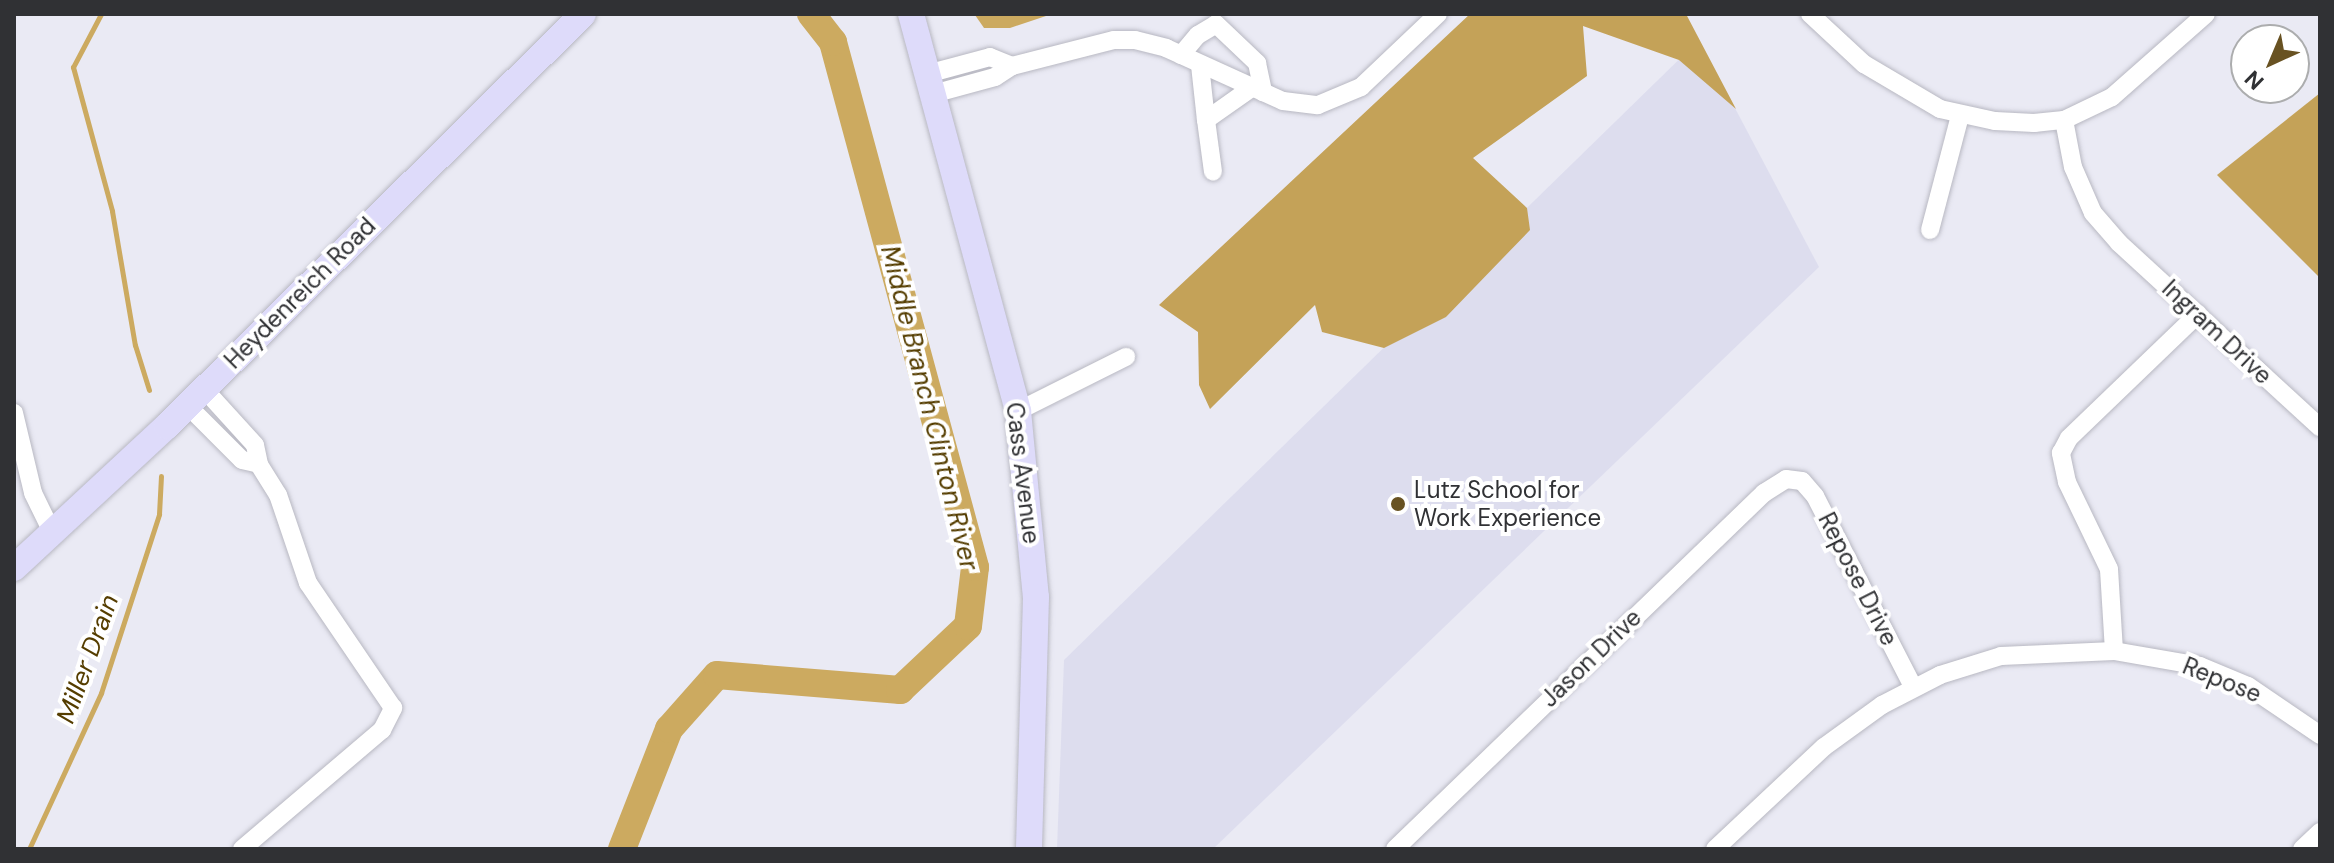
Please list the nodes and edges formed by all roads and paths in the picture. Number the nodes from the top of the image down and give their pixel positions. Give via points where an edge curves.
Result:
1 (583, 14) edge
2 (911, 14) edge
3 (1438, 14) edge
4 (1810, 14) edge
5 (2206, 14) edge
6 (1181, 55) junction
7 (1200, 65) junction
8 (930, 84) junction
9 (1258, 90) junction
10 (1960, 116) junction
11 (1206, 120) junction
12 (2064, 120) junction
13 (1213, 172) dead end
14 (1930, 230) dead end
15 (2198, 314) junction
16 (1126, 357) dead end
17 (196, 397) junction
18 (1018, 411) junction
19 (14, 413) edge
20 (235, 423) junction
21 (2320, 427) edge
22 (220, 438) junction
23 (259, 464) junction
24 (1795, 477) joint
25 (52, 532) junction
26 (14, 568) edge
27 (2114, 651) junction
28 (1913, 687) junction
29 (2320, 735) edge
30 (2320, 832) edge
31 (242, 849) edge
32 (1029, 849) edge
33 (1395, 849) edge
34 (1715, 849) edge
35 (2302, 849) edge

1 - 17 main road, Heydenreich Road
2 - 8 main road, Cass Avenue
3 - 9 street via 1372,78 1340,99 1304,106
4 - 10 street via 1864,64
5 - 12 street via 2129,86
6 - 7 street
6 - 8 street via 1154,44 1114,40 1012,66 995,77
6 - 9 street via 1216,24 1257,63
7 - 9 street
7 - 11 street
8 - 18 main road, Cass Avenue
9 - 11 street
10 - 12 street via 2011,123
10 - 14 street
11 - 13 street
12 - 15 street, Ingram Drive via 2081,191 2114,237
15 - 21 street, Ingram Drive
15 - 27 street via 2069,438 2061,453 2067,482 2109,569
16 - 18 street
17 - 20 street
17 - 22 street
17 - 25 main road, Heydenreich Road
18 - 32 main road, Cass Avenue via 1036,597
19 - 25 street via 33,493
20 - 22 street
20 - 23 street via 255,445
22 - 23 street via 242,460
23 - 31 street via 278,495 308,583 393,708 382,730
24 - 28 street, Repose Drive via 1815,496
24 - 33 street, Jason Drive via 1764,493
25 - 26 main road, Heydenreich Road
27 - 28 street, Repose via 2001,656
27 - 29 street, Repose via 2223,675
28 - 34 street, Repose via 1824,747
30 - 35 street

